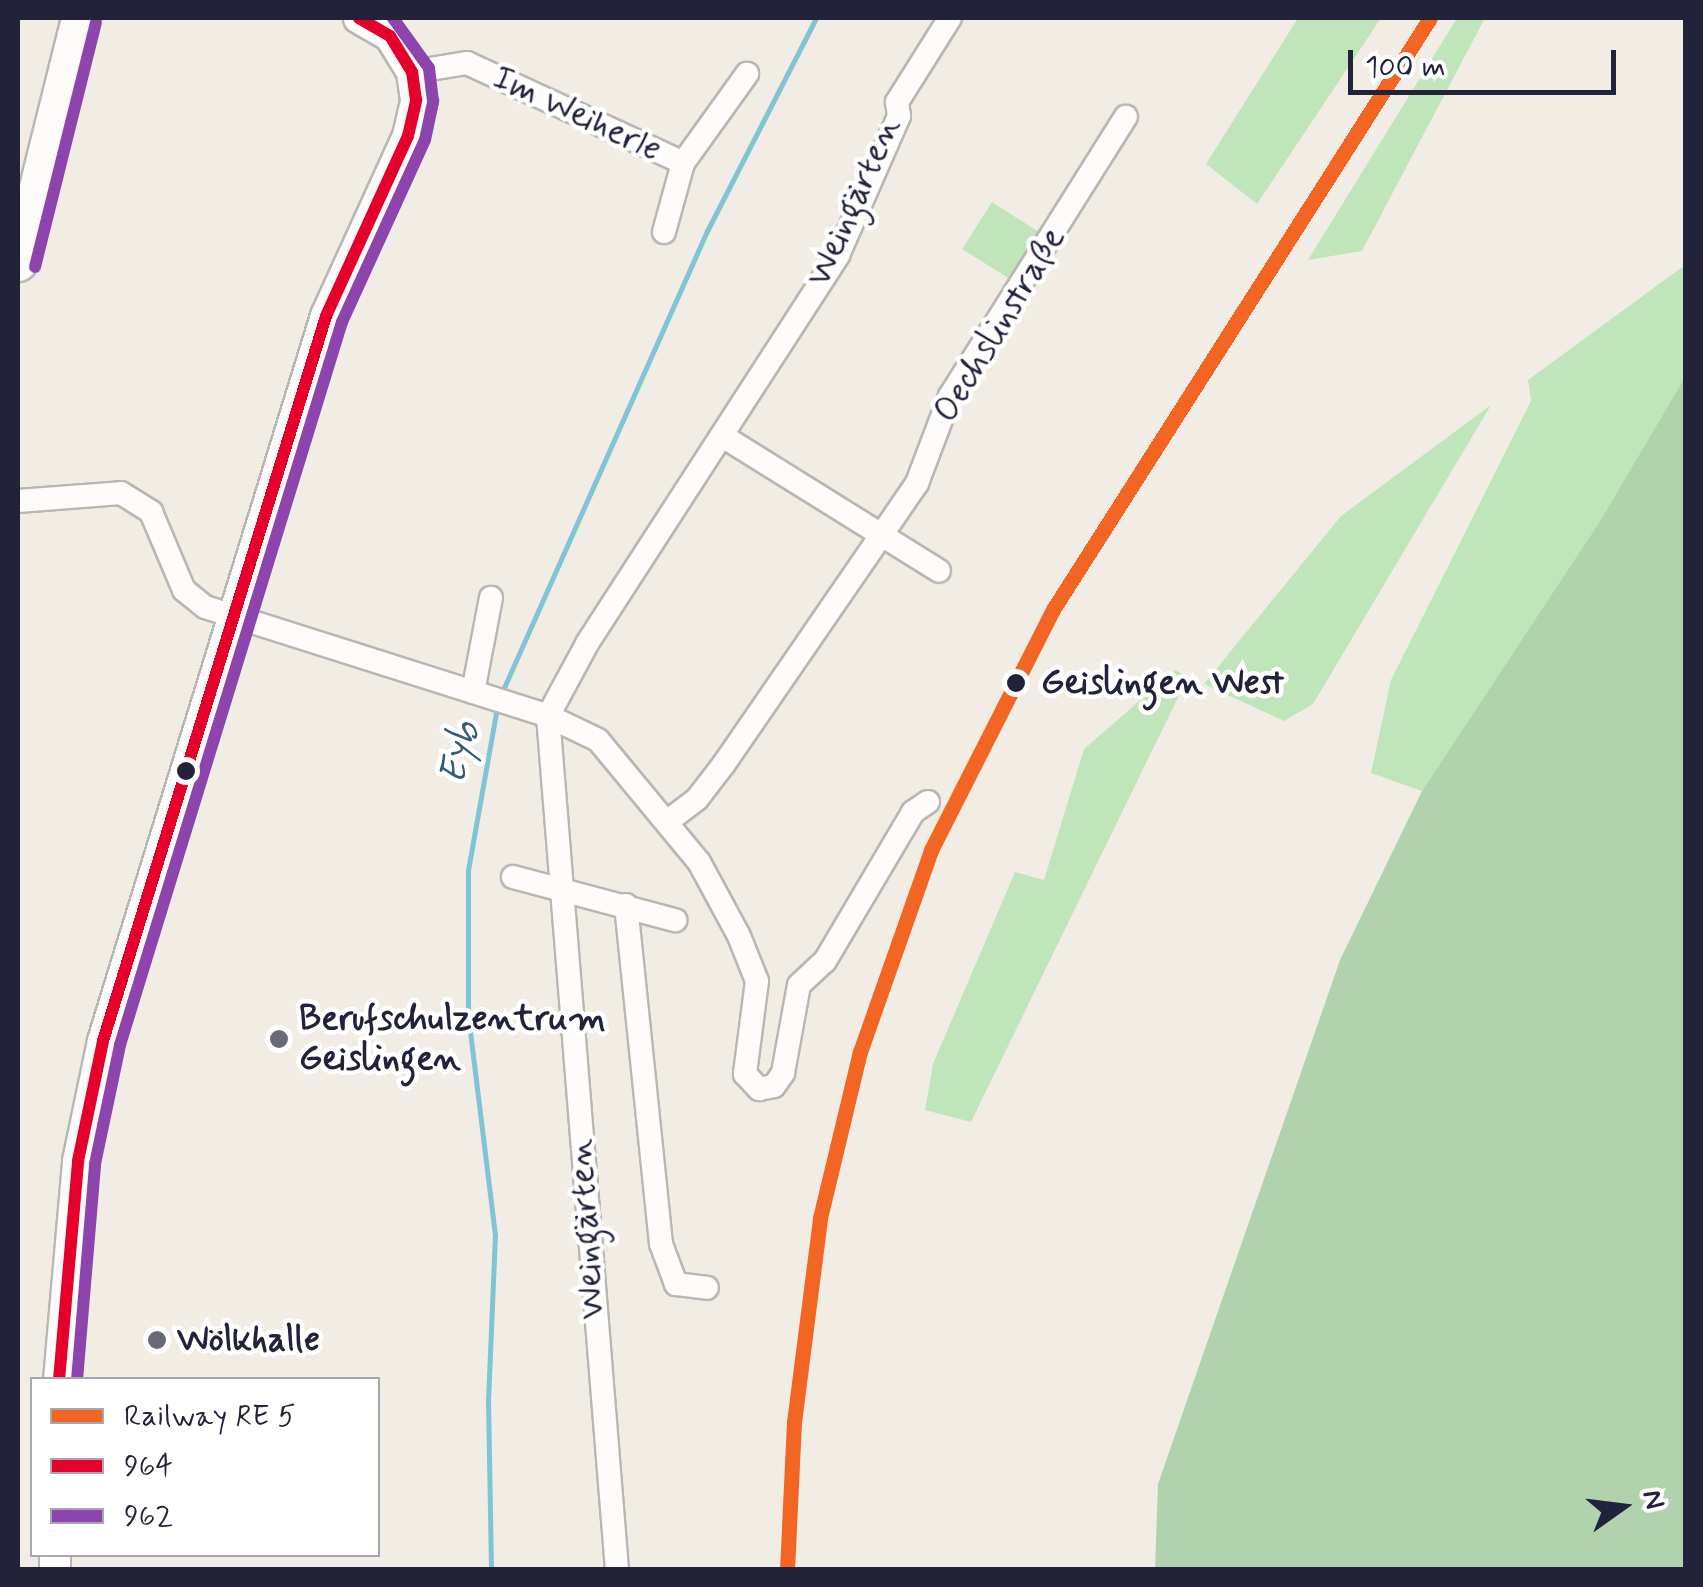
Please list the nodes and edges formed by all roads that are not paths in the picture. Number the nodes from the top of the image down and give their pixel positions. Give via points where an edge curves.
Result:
1 (79, 18) edge
2 (359, 18) edge
3 (950, 18) edge
4 (412, 72) junction
5 (747, 74) dead end
6 (1126, 117) dead end
7 (683, 163) junction
8 (664, 232) dead end
9 (18, 263) edge
10 (724, 437) junction
11 (18, 501) edge
12 (881, 535) junction
13 (939, 571) dead end
14 (492, 598) dead end
15 (231, 615) junction
16 (478, 694) junction
17 (540, 714) junction
18 (928, 802) dead end
19 (668, 821) junction
20 (513, 877) dead end
21 (562, 887) junction
22 (626, 905) junction
23 (675, 920) dead end
24 (707, 1288) dead end
25 (59, 1377) edge
26 (617, 1570) edge

1 - 9 main road
2 - 4 main road via 390,36
3 - 10 street, Weingärten via 897,102 900,116 838,256
4 - 7 street, Im Weiherle via 467,63
4 - 15 main road via 416,100 408,136 326,316
5 - 7 street, Im Weiherle
6 - 12 street, Oechslinstraße via 950,396 917,483
7 - 8 street, Im Weiherle
10 - 12 street
10 - 17 street, Weingärten
11 - 15 street via 122,494 140,502 165,536 184,590
12 - 13 street
12 - 19 street, Oechslinstraße via 724,764 697,799
14 - 16 street
15 - 16 street
15 - 25 main road via 103,1040 78,1160
16 - 17 street
17 - 19 street via 598,740
17 - 21 street, Weingärten
18 - 19 street via 912,812 825,962 799,986 783,1073 774,1086 758,1089 745,1074 758,980 699,862
20 - 21 street
21 - 22 street
21 - 26 street, Weingärten
22 - 23 street
22 - 24 street, Weingärten via 661,1244 676,1284

